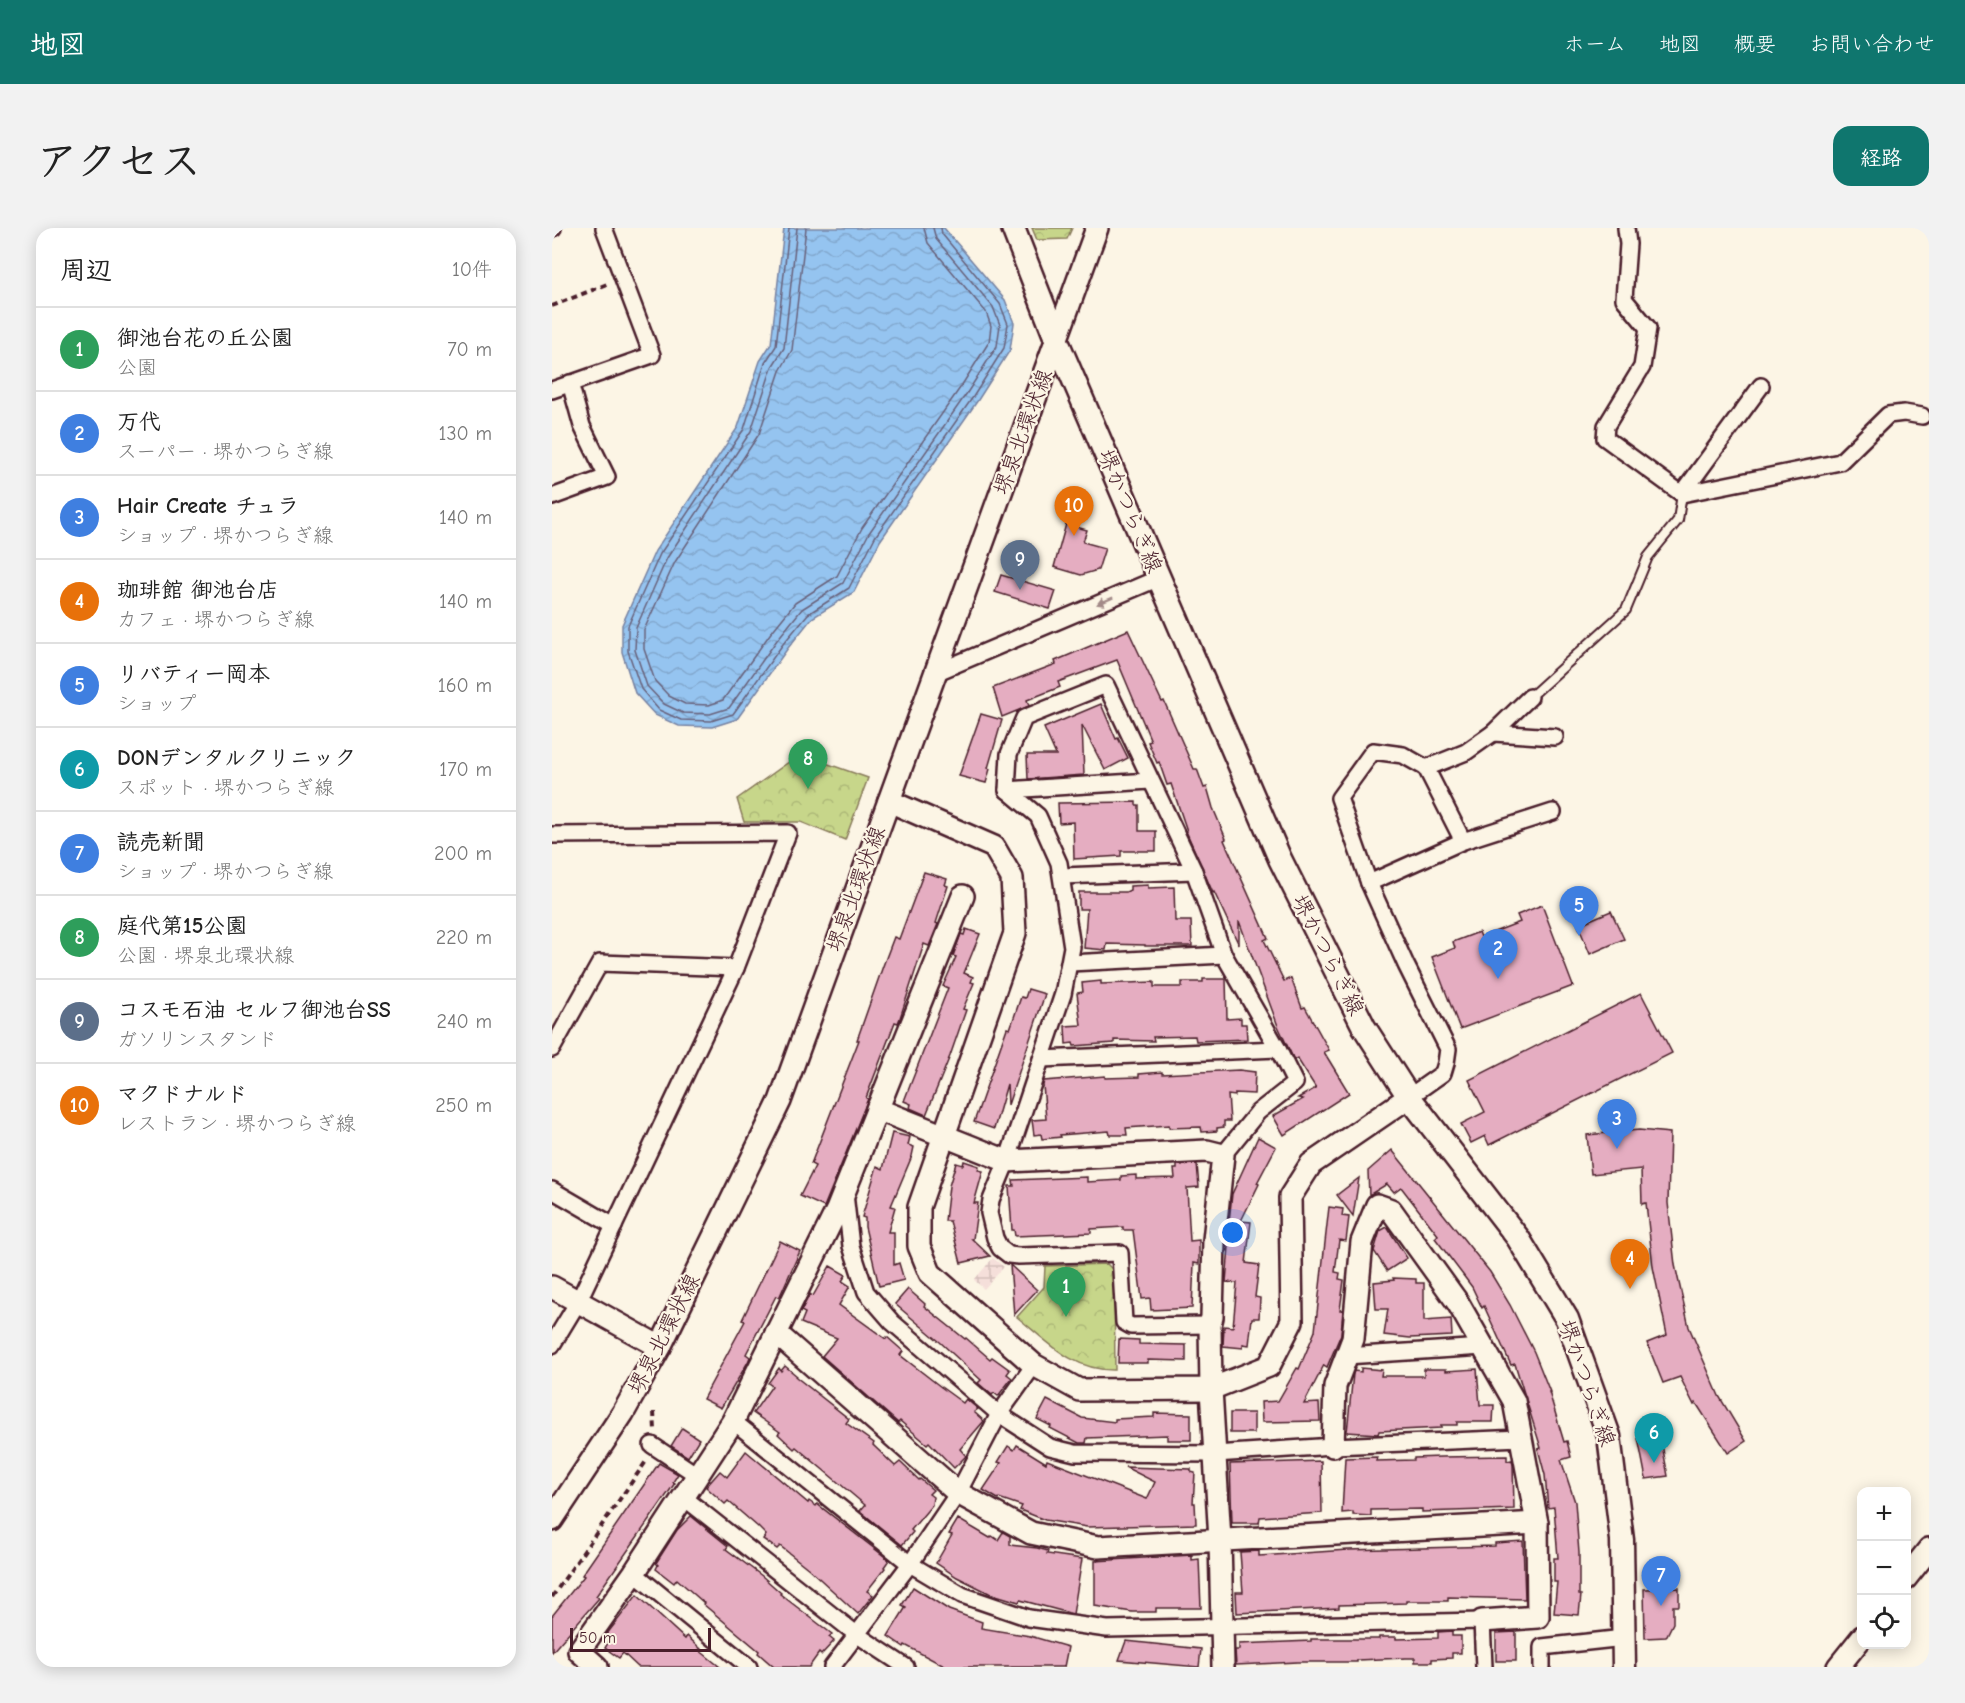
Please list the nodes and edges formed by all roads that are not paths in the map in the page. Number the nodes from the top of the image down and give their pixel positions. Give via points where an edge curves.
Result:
1 (604, 228) edge
2 (1013, 228) edge
3 (1097, 228) edge
4 (1626, 228) edge
5 (1057, 341) junction
6 (570, 383) junction
7 (1761, 386) dead end
8 (552, 390) edge
9 (1922, 416) dead end
10 (1682, 494) junction
11 (552, 497) edge
12 (1159, 578) junction
13 (935, 673) junction
14 (1530, 697) joint
15 (1493, 733) junction
16 (1555, 737) dead end
17 (1426, 768) junction
18 (1150, 781) junction
19 (1007, 790) junction
20 (889, 801) junction
21 (1553, 812) dead end
22 (552, 835) edge
23 (1463, 841) junction
24 (1194, 871) junction
25 (1062, 876) junction
26 (1370, 883) junction
27 (963, 896) dead end
28 (1224, 955) junction
29 (1070, 963) junction
30 (736, 968) junction
31 (554, 1042) edge
32 (1278, 1049) junction
33 (1041, 1059) junction
34 (1408, 1097) junction
35 (877, 1109) junction
36 (944, 1135) junction
37 (1223, 1155) junction
38 (1006, 1161) junction
39 (552, 1190) edge
40 (844, 1191) junction
41 (614, 1226) junction
42 (552, 1287) edge
43 (578, 1302) junction
44 (1210, 1325) junction
45 (776, 1333) junction
46 (552, 1345) edge
47 (660, 1347) junction
48 (1484, 1347) junction
49 (1346, 1356) junction
50 (1034, 1365) junction
51 (1211, 1389) junction
52 (999, 1414) junction
53 (732, 1421) junction
54 (1521, 1438) junction
55 (652, 1445) road end
56 (1333, 1446) junction
57 (1215, 1454) junction
58 (697, 1475) junction
59 (958, 1492) junction
60 (682, 1496) junction
61 (552, 1520) edge
62 (1538, 1523) junction
63 (1220, 1540) junction
64 (1929, 1549) edge
65 (910, 1564) junction
66 (1911, 1572) edge
67 (634, 1573) junction
68 (1482, 1621) junction
69 (1222, 1627) junction
70 (856, 1634) junction
71 (1624, 1638) junction
72 (1857, 1644) edge
73 (597, 1667) edge
74 (749, 1667) edge
75 (831, 1667) edge
76 (906, 1667) edge
77 (1223, 1667) edge
78 (1484, 1667) edge
79 (1542, 1667) edge
80 (1624, 1667) edge
81 (1839, 1667) edge

1 - 6 street via 652,355
2 - 5 main road, 堺かつらぎ線
3 - 5 street, 堺泉北環状線
4 - 10 street via 1624,299 1648,328 1642,368 1606,426 1605,438
5 - 12 main road, 堺かつらぎ線
5 - 13 street, 堺泉北環状線
6 - 8 street
6 - 11 street via 582,426 607,477
7 - 10 street
9 - 10 street via 1888,415 1840,462
10 - 14 lane via 1678,520 1648,557 1626,610
12 -> 13 street
12 - 34 main road, 堺かつらぎ線 via 1280,859 1364,1027
13 - 20 street, 堺泉北環状線
14 - 15 street
15 - 16 street
15 - 17 street via 1466,752
17 - 23 street
17 - 26 street via 1403,755 1372,751 1339,798
18 - 19 street
18 - 19 street via 1106,685 1024,718 1009,754
18 - 24 street
19 - 25 street via 1038,816
20 - 36 street via 994,847 1012,878 1015,933
20 - 47 street, 堺泉北環状線 via 780,1101
21 - 23 street
22 - 30 street via 788,833
23 - 26 street
24 - 25 street
24 - 28 street
25 - 29 street via 1072,947
26 - 34 street via 1448,1048 1443,1073
27 - 35 street
28 - 29 street
28 - 32 street
29 - 33 street
30 - 31 street via 600,963
30 - 41 street
32 - 33 street
32 - 37 street via 1295,1083 1258,1112
33 - 38 street
34 - 51 street via 1311,1164 1290,1197 1292,1321 1269,1366
34 - 71 main road, 堺かつらぎ線 via 1518,1238 1568,1319 1609,1436 1622,1540
35 - 36 street
35 - 40 street
36 - 38 street
36 - 50 street via 919,1207 919,1246 930,1273
37 - 38 street via 1208,1151
37 - 44 street
38 - 44 street via 989,1213 1000,1248 1018,1256 1120,1253 1124,1322 1131,1326
39 - 41 street
40 - 45 street
40 - 52 street via 851,1246 866,1292 892,1322
41 - 43 street
42 - 43 street
43 - 46 street
43 - 47 street
44 - 51 street
45 - 53 street
45 - 59 street
47 - 61 street, 堺泉北環状線 via 623,1413
48 - 49 street
48 - 49 street via 1458,1303 1391,1210 1377,1204 1362,1242 1353,1339
48 - 54 street via 1514,1401
49 - 56 street via 1335,1386
50 - 51 street via 1079,1390
50 - 52 street
51 - 57 street
52 - 57 street via 1050,1447 1075,1453
52 - 59 street
53 - 58 street
53 - 65 street
54 - 56 street
54 - 62 street
55 - 58 street
56 - 57 street
57 - 63 street
58 - 60 street
59 - 63 street via 1031,1533 1098,1547
59 - 65 street
60 - 67 street
60 - 70 street
62 - 63 street
62 - 68 street via 1538,1617
63 - 69 street
64 - 66 street
65 - 69 street via 962,1595 1029,1618 1107,1629
65 - 70 street
67 - 73 street via 579,1651
67 - 74 street
68 - 69 street
68 - 78 street
69 - 77 street
70 - 75 street
70 - 76 street
71 - 79 street via 1542,1647
71 - 80 main road, 堺かつらぎ線
72 - 81 street

